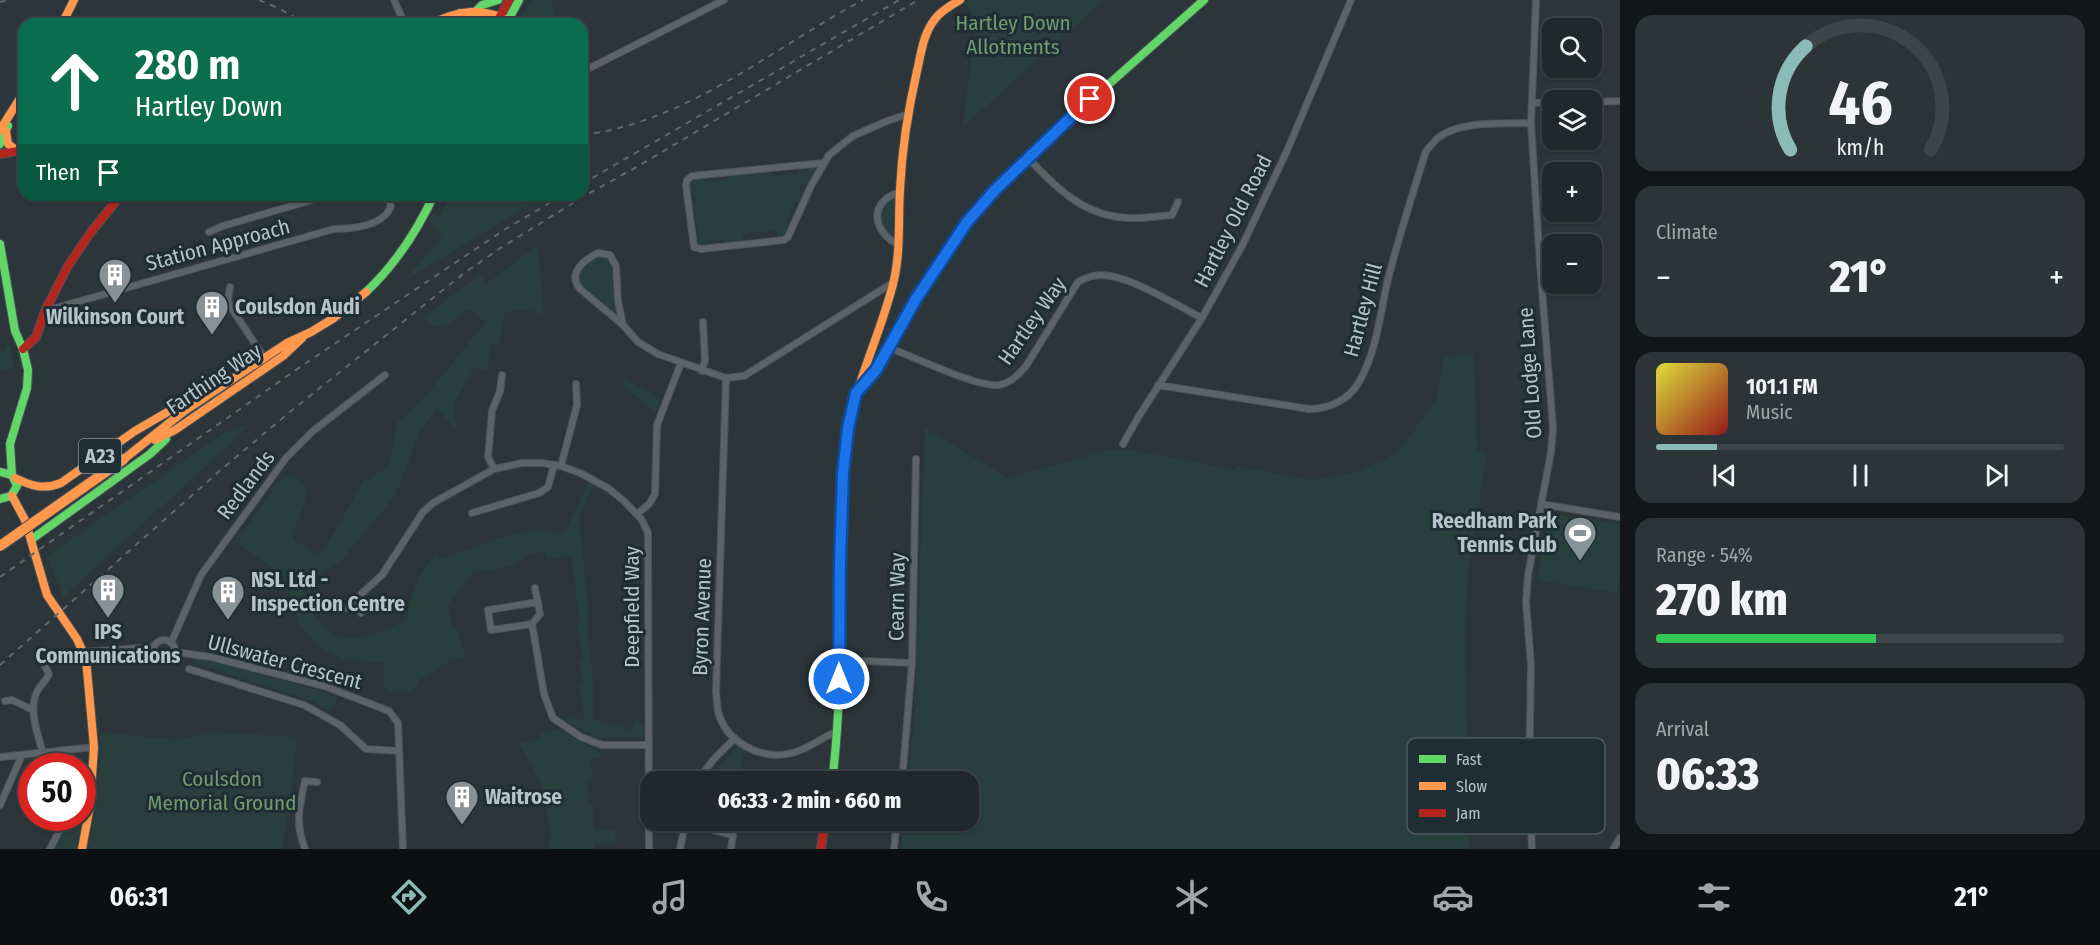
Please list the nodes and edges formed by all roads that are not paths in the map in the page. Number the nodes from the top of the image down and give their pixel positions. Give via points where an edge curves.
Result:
1 (74, 0) edge
2 (394, 0) edge
3 (498, 0) edge
4 (509, 0) edge
5 (519, 0) edge
6 (724, 0) edge
7 (960, 0) edge
8 (1204, 0) edge
9 (1351, 0) edge
10 (1536, 0) edge
11 (477, 10) junction
12 (454, 17) edge
13 (65, 18) edge
14 (402, 18) edge
15 (495, 18) edge
16 (503, 18) edge
17 (504, 18) edge
18 (588, 69) edge
19 (1620, 101) edge
20 (1533, 102) junction
21 (1542, 102) edge
22 (1602, 102) edge
23 (18, 103) edge
24 (908, 114) junction
25 (1531, 123) junction
26 (3, 130) edge
27 (0, 144) edge
28 (18, 150) edge
29 (18, 151) edge
30 (0, 154) edge
31 (1028, 158) junction
32 (823, 163) junction
33 (900, 192) junction
34 (116, 201) edge
35 (302, 201) edge
36 (389, 201) edge
37 (431, 201) edge
38 (1178, 202) dead end
39 (210, 232) dead end
40 (0, 244) edge
41 (899, 245) junction
42 (894, 282) junction
43 (231, 287) dead end
44 (45, 311) junction
45 (1202, 318) junction
46 (703, 322) dead end
47 (623, 325) junction
48 (714, 329) dead end
49 (705, 330) junction
50 (888, 347) junction
51 (23, 349) junction
52 (267, 362) junction
53 (681, 363) junction
54 (702, 371) junction
55 (385, 375) dead end
56 (502, 375) dead end
57 (726, 378) junction
58 (576, 384) dead end
59 (1158, 385) junction
60 (856, 393) junction
61 (183, 412) junction
62 (175, 430) junction
63 (10, 444) junction
64 (1123, 444) dead end
65 (141, 446) junction
66 (0, 455) edge
67 (916, 459) dead end
68 (557, 465) junction
69 (494, 469) junction
70 (6, 473) edge
71 (12, 496) junction
72 (0, 499) edge
73 (1541, 504) junction
74 (472, 513) dead end
75 (637, 514) junction
76 (1620, 517) edge
77 (32, 538) junction
78 (0, 546) edge
79 (535, 588) dead end
80 (352, 602) junction
81 (538, 602) junction
82 (346, 608) dead end
83 (361, 613) dead end
84 (532, 624) junction
85 (171, 643) junction
86 (153, 650) junction
87 (174, 652) junction
88 (85, 655) junction
89 (839, 660) junction
90 (912, 663) junction
91 (45, 666) dead end
92 (189, 669) dead end
93 (4, 701) dead end
94 (33, 710) junction
95 (838, 731) junction
96 (735, 738) junction
97 (1530, 738) edge
98 (649, 745) junction
99 (94, 747) junction
100 (399, 751) junction
101 (43, 753) joint
102 (94, 753) edge
103 (18, 755) edge
104 (0, 757) edge
105 (18, 764) edge
106 (704, 771) edge
107 (833, 771) edge
108 (903, 771) edge
109 (317, 782) dead end
110 (0, 805) edge
111 (59, 831) edge
112 (85, 831) edge
113 (684, 831) edge
114 (717, 831) edge
115 (823, 831) edge
116 (896, 831) edge
117 (1531, 834) edge
118 (1620, 838) edge
119 (50, 849) edge
120 (82, 849) edge
121 (305, 849) edge
122 (403, 849) edge
123 (649, 849) edge
124 (680, 849) edge
125 (731, 849) edge
126 (821, 849) edge
127 (894, 849) edge
128 (1532, 849) edge
129 (1613, 849) edge

1 - 13 main road
2 - 14 street
3 - 11 main road
4 - 16 main road
5 - 17 main road
6 - 18 street
7 - 24 main road via 940,13 930,26
8 - 31 main road
9 - 45 street, Hartley Old Road via 1270,187
10 - 20 street, Old Lodge Lane
11 - 12 main road
11 - 15 main road
19 - 22 street
20 - 21 street
20 - 25 street, Old Lodge Lane
23 - 26 main road
24 - 32 street via 853,136
24 - 33 main road
25 - 59 street, Hartley Hill via 1450,131 1426,151 1370,357 1349,395 1322,409 1309,409
25 - 73 street, Old Lodge Lane via 1553,428
26 - 27 main road
26 - 28 main road via 8,146
29 - 30 main road
31 - 38 street via 1058,190 1095,212 1133,218 1173,215
31 - 50 main road via 967,222
32 - 32 street via 692,176 686,186 692,244 701,249 784,240
33 - 41 main road
33 - 41 street via 886,198 878,213 884,236
34 - 44 main road via 73,258
35 - 39 street
36 - 44 street, Station Approach via 387,214 358,228 334,229
37 - 52 main road, Farthing Way / A23 via 416,231 390,267 329,321 287,343
40 - 51 main road via 15,331
41 - 42 main road
42 - 57 street via 744,376
42 - 60 main road
43 - 52 street via 230,306
44 - 51 main road via 35,340
45 - 50 street, Hartley Way via 1126,280 1100,275 1078,282 1026,366 1017,376 1000,384 982,384
45 - 59 street, Hartley Old Road
46 - 49 street
47 - 47 street via 616,266 610,255 598,253 578,267 575,284
47 - 53 street via 638,342
48 - 49 street
49 - 54 street
50 - 60 main road via 876,370
51 - 63 main road via 27,388
52 - 61 main road, Farthing Way / A23
52 - 62 main road, Farthing Way / A23
53 - 54 street
53 - 75 street via 657,425 653,500
54 - 57 street
55 - 85 street, Redlands via 313,431 286,458 201,575
56 - 69 street via 492,411 488,457
57 - 96 street, Byron Avenue via 716,692 718,713
58 - 68 street via 577,405
59 - 64 street, Hartley Old Road
60 - 89 main road via 843,473
61 - 65 main road, Farthing Way / A23
61 - 70 main road, A23 via 171,410 52,487 35,488
62 - 65 main road, Farthing Way / A23
62 - 77 main road, A23 via 150,454
63 - 66 main road
63 - 70 main road
65 - 78 main road, Farthing Way / A23, bridge
67 - 90 street, Cearn Way
68 - 69 street, Deepfield Way via 522,463
68 - 74 street via 548,487 539,493
68 - 75 street, Deepfield Way via 608,488
69 - 80 street, Deepfield Way via 428,508 382,575
70 - 71 main road via 17,486
71 - 72 main road
71 - 77 main road
73 - 76 street
73 - 97 street, Old Lodge Lane via 1526,602 1532,664
75 - 98 street, Deepfield Way via 648,533
77 - 88 main road via 47,595
79 - 81 street
80 - 82 street, Deepfield Way
80 - 83 street
81 - 84 street via 540,614
81 - 84 street via 488,610 491,630
84 - 98 street via 544,694 553,718 596,743
85 - 86 street via 161,641
85 - 87 street
86 - 87 street via 156,659 163,662
86 - 88 street
87 - 100 street, Ullswater Crescent via 211,657 324,686 377,705 389,711 398,723
88 - 99 main road
89 - 90 street, Cearn Way
89 - 95 main road
90 - 108 street
91 - 94 street via 49,674 34,697
92 - 100 street via 304,705 340,725 366,749
93 - 94 street via 12,700
94 - 101 street
95 - 96 street, Byron Avenue via 792,753 773,756 752,750
95 - 107 main road
96 - 106 street
98 - 123 street, Deepfield Way
99 - 101 street
99 - 102 main road
100 - 122 street, Ullswater Crescent
103 - 104 street
105 - 110 street
109 - 121 street via 305,781 298,813
111 - 119 street
112 - 120 main road
113 - 124 street
114 - 125 street via 733,835
115 - 126 main road
116 - 127 street
117 - 128 street, Old Lodge Lane
118 - 129 street

